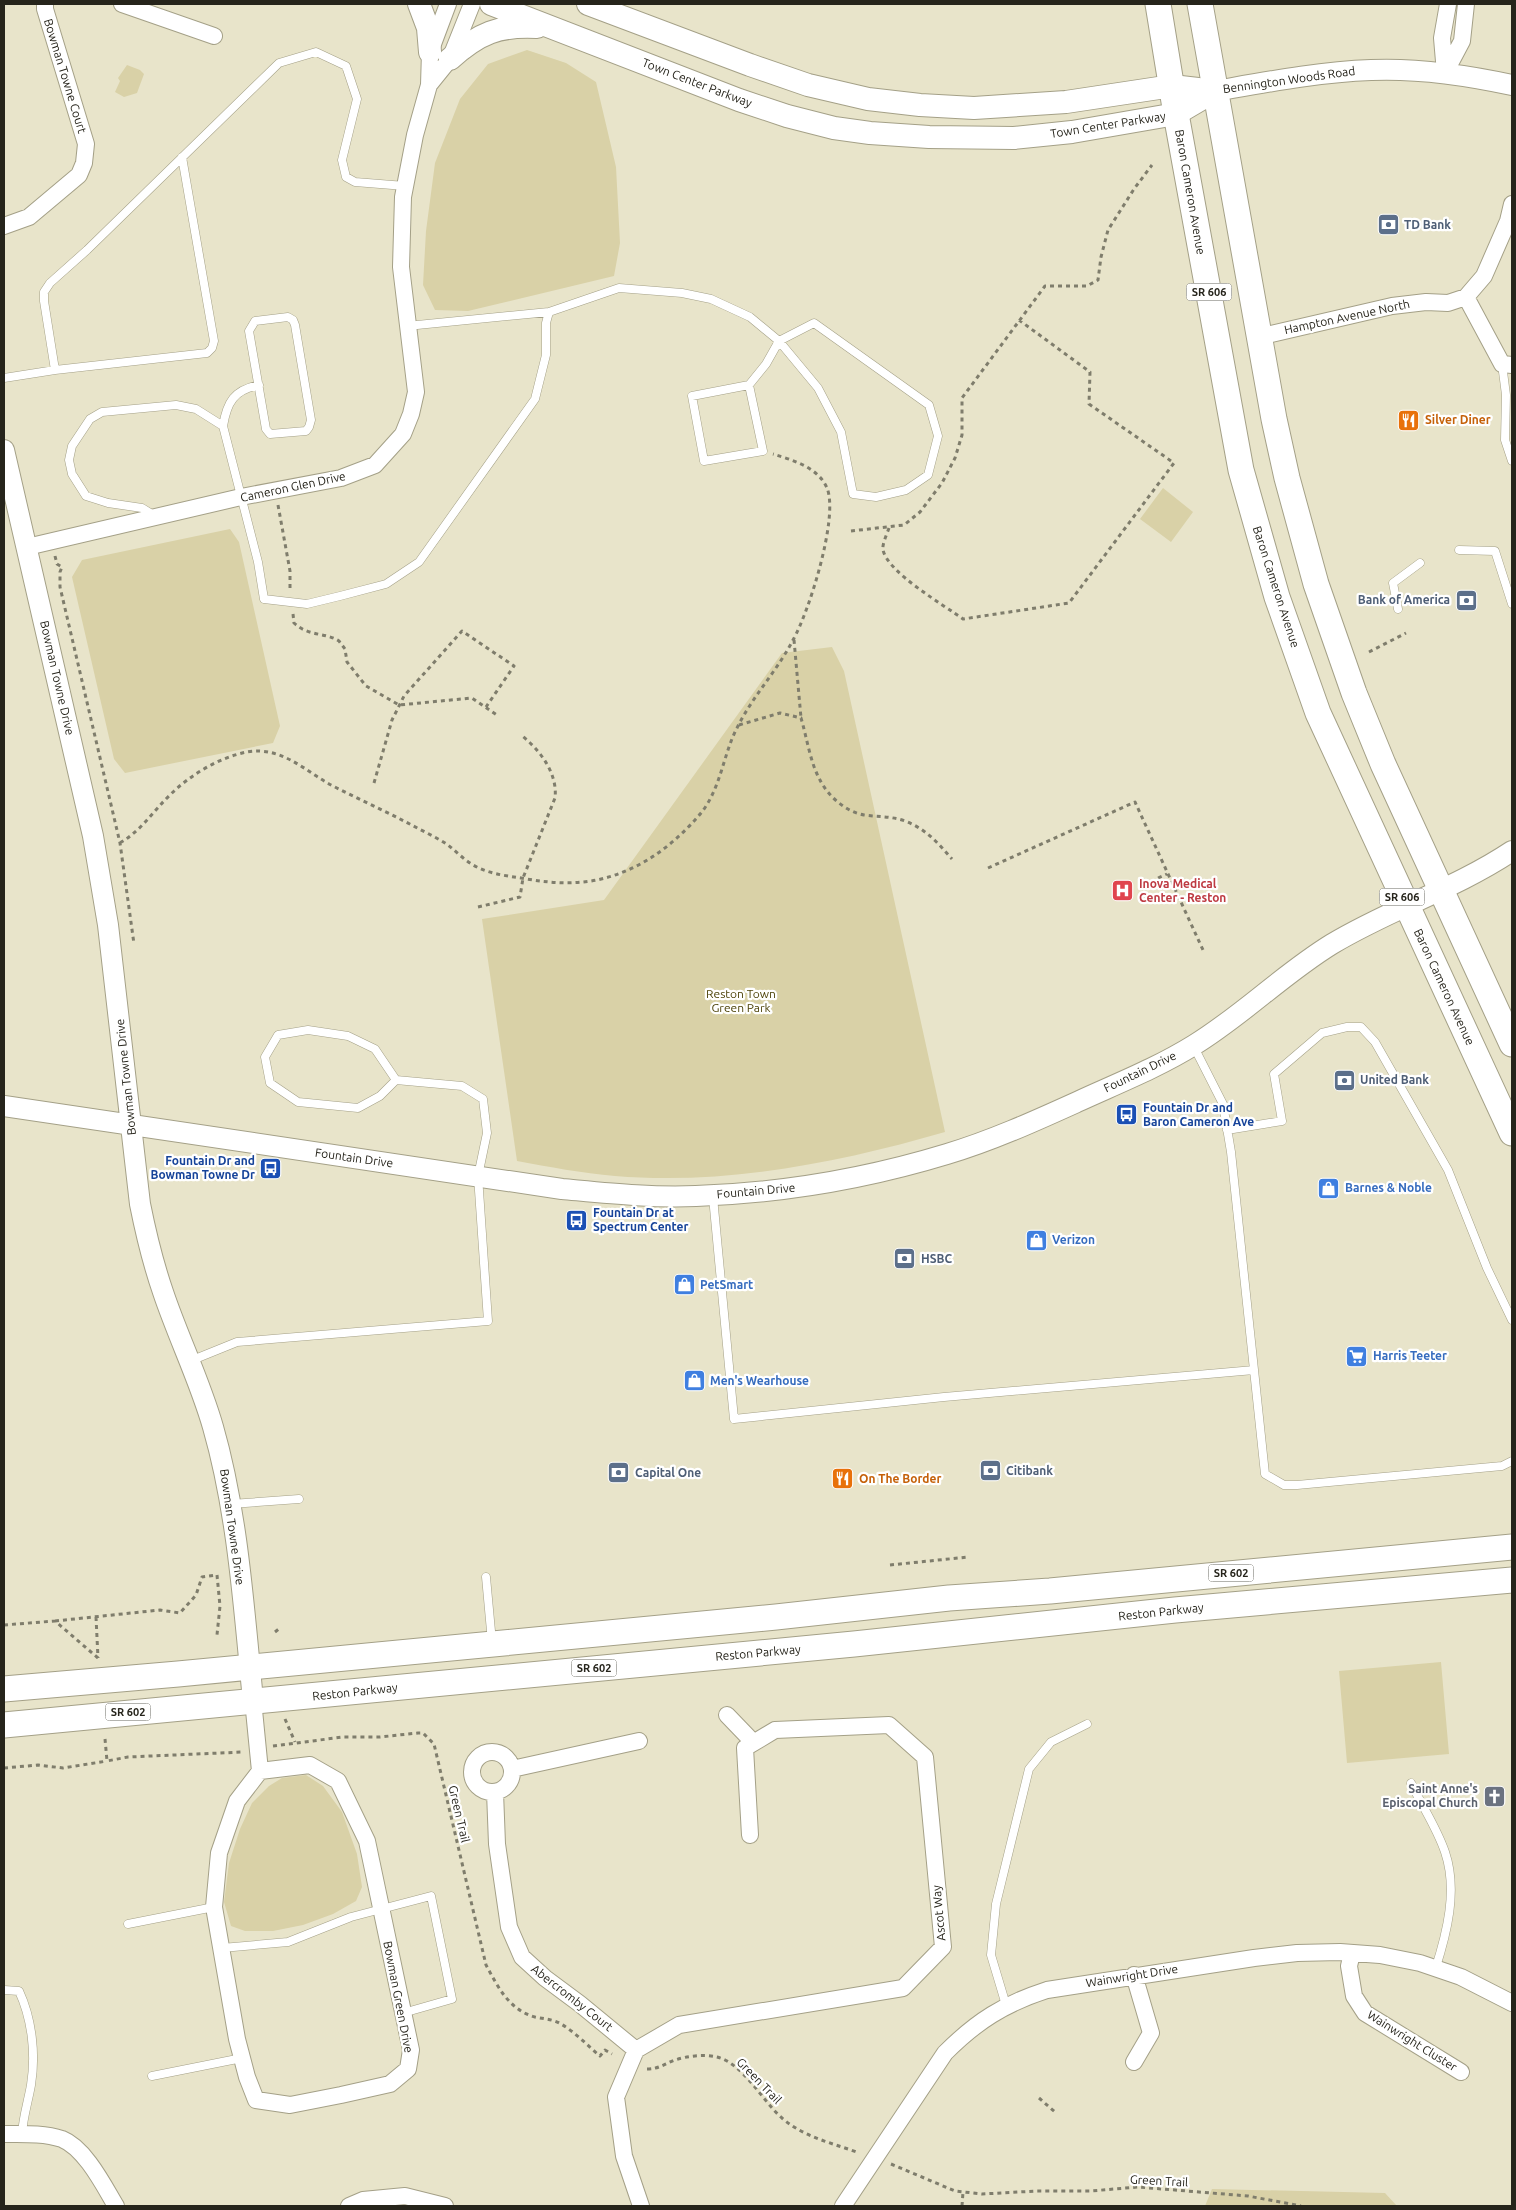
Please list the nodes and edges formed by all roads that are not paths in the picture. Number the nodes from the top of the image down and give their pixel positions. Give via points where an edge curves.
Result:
1 (45, 4) edge
2 (122, 4) edge
3 (419, 4) edge
4 (448, 4) edge
5 (472, 4) edge
6 (491, 4) edge
7 (588, 4) edge
8 (1158, 4) edge
9 (1200, 4) edge
10 (1448, 4) edge
11 (1466, 4) edge
12 (554, 28) junction
13 (214, 36) dead end
14 (440, 55) junction
15 (1445, 73) junction
16 (1512, 85) edge
17 (1172, 86) junction
18 (1215, 91) junction
19 (1176, 114) junction
20 (182, 157) junction
21 (405, 186) junction
22 (1512, 204) edge
23 (4, 226) edge
24 (1466, 297) junction
25 (549, 312) junction
26 (407, 326) junction
27 (1258, 337) junction
28 (779, 341) junction
29 (1507, 364) edge
30 (54, 370) junction
31 (4, 378) edge
32 (259, 385) junction
33 (749, 385) junction
34 (223, 426) junction
35 (5, 460) edge
36 (1512, 461) edge
37 (241, 497) junction
38 (156, 517) junction
39 (27, 547) junction
40 (1459, 550) dead end
41 (1420, 563) dead end
42 (1512, 604) edge
43 (1398, 609) dead end
44 (1512, 852) edge
45 (1441, 890) junction
46 (1406, 908) junction
47 (1512, 1044) edge
48 (1193, 1046) junction
49 (396, 1080) junction
50 (4, 1106) edge
51 (130, 1125) junction
52 (1228, 1130) junction
53 (1512, 1133) edge
54 (478, 1176) junction
55 (713, 1195) junction
56 (1512, 1320) edge
57 (188, 1361) junction
58 (1254, 1370) junction
59 (1512, 1461) edge
60 (299, 1499) dead end
61 (230, 1504) junction
62 (1512, 1547) edge
63 (486, 1577) dead end
64 (1512, 1580) edge
65 (492, 1644) junction
66 (250, 1667) junction
67 (4, 1689) edge
68 (253, 1700) junction
69 (727, 1715) dead end
70 (4, 1724) edge
71 (1087, 1724) dead end
72 (639, 1741) dead end
73 (753, 1742) junction
74 (512, 1769) junction
75 (260, 1771) junction
76 (1411, 1783) dead end
77 (495, 1792) junction
78 (750, 1835) dead end
79 (214, 1907) junction
80 (380, 1909) junction
81 (128, 1924) dead end
82 (222, 1948) junction
83 (1352, 1953) junction
84 (1435, 1970) junction
85 (1134, 1975) junction
86 (4, 1990) edge
87 (1509, 1999) edge
88 (1006, 2005) junction
89 (403, 2013) junction
90 (633, 2057) junction
91 (242, 2058) junction
92 (1134, 2062) dead end
93 (1461, 2072) dead end
94 (152, 2076) dead end
95 (4, 2134) edge
96 (22, 2134) junction
97 (116, 2206) edge
98 (349, 2206) edge
99 (446, 2206) edge
100 (641, 2206) edge
101 (843, 2206) edge

1 - 23 street, Bowman Towne Court via 86,144 84,163 79,175 29,217
2 - 13 street
3 - 14 main road
4 - 14 street, Cameron Glen Drive
5 - 14 street, Cameron Glen Drive
6 - 12 main road, Town Center Parkway
7 - 17 main road via 792,80 868,99 974,108 1017,107
8 - 17 main road, Baron Cameron Avenue / SR 606
9 - 18 main road, SR 606
10 - 15 street via 1442,38
11 - 15 street via 1462,41
12 - 14 main road via 512,26 494,30
12 - 19 main road, Town Center Parkway via 787,116 870,133 928,138 1014,138 1072,132
14 - 21 street, Cameron Glen Drive via 415,135
15 - 16 street, Bennington Woods Road
15 - 18 street, Bennington Woods Road via 1373,70 1330,73
17 - 18 main road
17 - 19 main road, Baron Cameron Avenue / SR 606
18 - 19 main road, Town Center Parkway
18 - 27 main road, SR 606
19 - 46 main road, Baron Cameron Avenue / SR 606 via 1241,470 1277,596 1318,714
20 - 21 lane via 279,63 316,52 346,66 357,99 342,160 346,177 355,182
20 - 30 lane via 44,292
20 - 30 lane via 214,341 212,348 207,353
21 - 26 street, Cameron Glen Drive via 400,260
22 - 24 street via 1484,276
24 - 27 street, Hampton Avenue North via 1448,303 1392,306
24 - 29 street
25 - 26 lane
25 - 28 lane via 619,288 682,293 711,299 750,317
25 - 37 lane via 546,355 535,399 419,562 386,584 306,604 264,599
26 - 37 street, Cameron Glen Drive via 416,392 403,434 390,450 375,465 341,478
27 - 45 main road, SR 606 via 1287,478 1319,592 1376,748
28 - 28 lane via 818,388 841,432 853,494 876,497 906,490 928,475 938,436 929,405 814,323
28 - 33 lane
29 - 36 lane via 1505,440
30 - 31 lane
32 - 32 lane via 266,429 270,434 309,427 294,320 288,317 255,321 250,326
32 - 34 lane via 236,394 226,406
33 - 33 lane via 692,396 704,461 763,451
34 - 37 lane
34 - 38 lane via 196,409 176,406 102,412 90,419 72,446 69,460 72,474 86,496 142,508
35 - 39 street, Bowman Towne Drive
37 - 38 street, Cameron Glen Drive
38 - 39 street, Cameron Glen Drive
39 - 51 street, Bowman Towne Drive via 93,836 108,925
40 - 42 lane via 1495,551
41 - 43 lane via 1393,583
44 - 45 street, Fountain Drive
45 - 46 street, Fountain Drive
45 - 47 main road, SR 606
46 - 48 street, Fountain Drive via 1333,943
46 - 53 main road, Baron Cameron Avenue / SR 606
48 - 52 lane via 1223,1104
48 - 55 street, Fountain Drive via 1054,1112 949,1154 884,1172 820,1184
49 - 49 lane via 375,1049 348,1036 308,1030 278,1035 264,1057 270,1083 298,1102 358,1108 380,1096
49 - 54 lane via 462,1086 483,1099 486,1133
50 - 51 street, Fountain Drive
51 - 54 street, Fountain Drive
51 - 57 street, Bowman Towne Drive via 140,1204 150,1250
52 - 56 lane via 1282,1121 1274,1074 1322,1034 1361,1026 1375,1042 1448,1170 1487,1268
52 - 58 lane
54 - 55 street, Fountain Drive via 628,1195
54 - 57 lane via 488,1320 237,1342
55 - 58 lane via 734,1420 944,1397
57 - 61 street, Bowman Towne Drive via 212,1425
58 - 59 lane via 1265,1474 1284,1485 1502,1466
60 - 61 lane
61 - 66 street, Bowman Towne Drive
62 - 65 main road, SR 602 via 949,1598
63 - 65 lane
64 - 68 main road, Reston Parkway / SR 602
65 - 66 main road, SR 602
66 - 67 main road, SR 602
66 - 68 street, Bowman Towne Drive
68 - 70 main road, Reston Parkway / SR 602
68 - 75 street
69 - 73 street
71 - 88 lane via 1051,1742 1029,1769 996,1904 991,1954
72 - 74 street
73 - 78 street via 745,1748
73 - 90 street, Ascot Way via 776,1730 888,1725 925,1757 943,1947 903,1988 679,2025
74 - 77 street via 511,1779 505,1788
74 - 77 street via 499,1753 488,1752 478,1756 472,1776 476,1785 485,1791
75 - 79 street, Bowman Green Drive via 237,1801 219,1853
75 - 80 street, Bowman Green Drive via 310,1765 338,1781 367,1841
76 - 84 lane via 1445,1852 1452,1878 1446,1934
77 - 90 street, Abercromby Court via 497,1844 509,1927 522,1957 580,2004
79 - 81 lane
79 - 82 street, Bowman Green Drive
80 - 82 lane via 288,1942
80 - 89 street, Bowman Green Drive
80 - 89 lane via 431,1896 452,2000
82 - 91 street, Bowman Green Drive
83 - 84 street, Wainwright Drive via 1420,1963
83 - 85 street, Wainwright Drive via 1297,1953
83 - 93 street, Wainwright Cluster via 1349,1966 1354,1996 1365,2013
84 - 87 street, Wainwright Drive via 1461,1977
85 - 88 street, Wainwright Drive via 1047,1990
85 - 92 street via 1152,2033
86 - 96 lane via 19,1991 27,2009 33,2046 31,2084
88 - 101 street, Wainwright Drive via 965,2032 944,2053
89 - 91 street, Bowman Green Drive via 411,2050 408,2069 390,2084 290,2105 256,2100
90 - 100 street via 618,2090 617,2108 624,2156
91 - 94 lane
95 - 96 street
96 - 97 street via 64,2140 80,2152
98 - 99 street via 362,2200 404,2196

